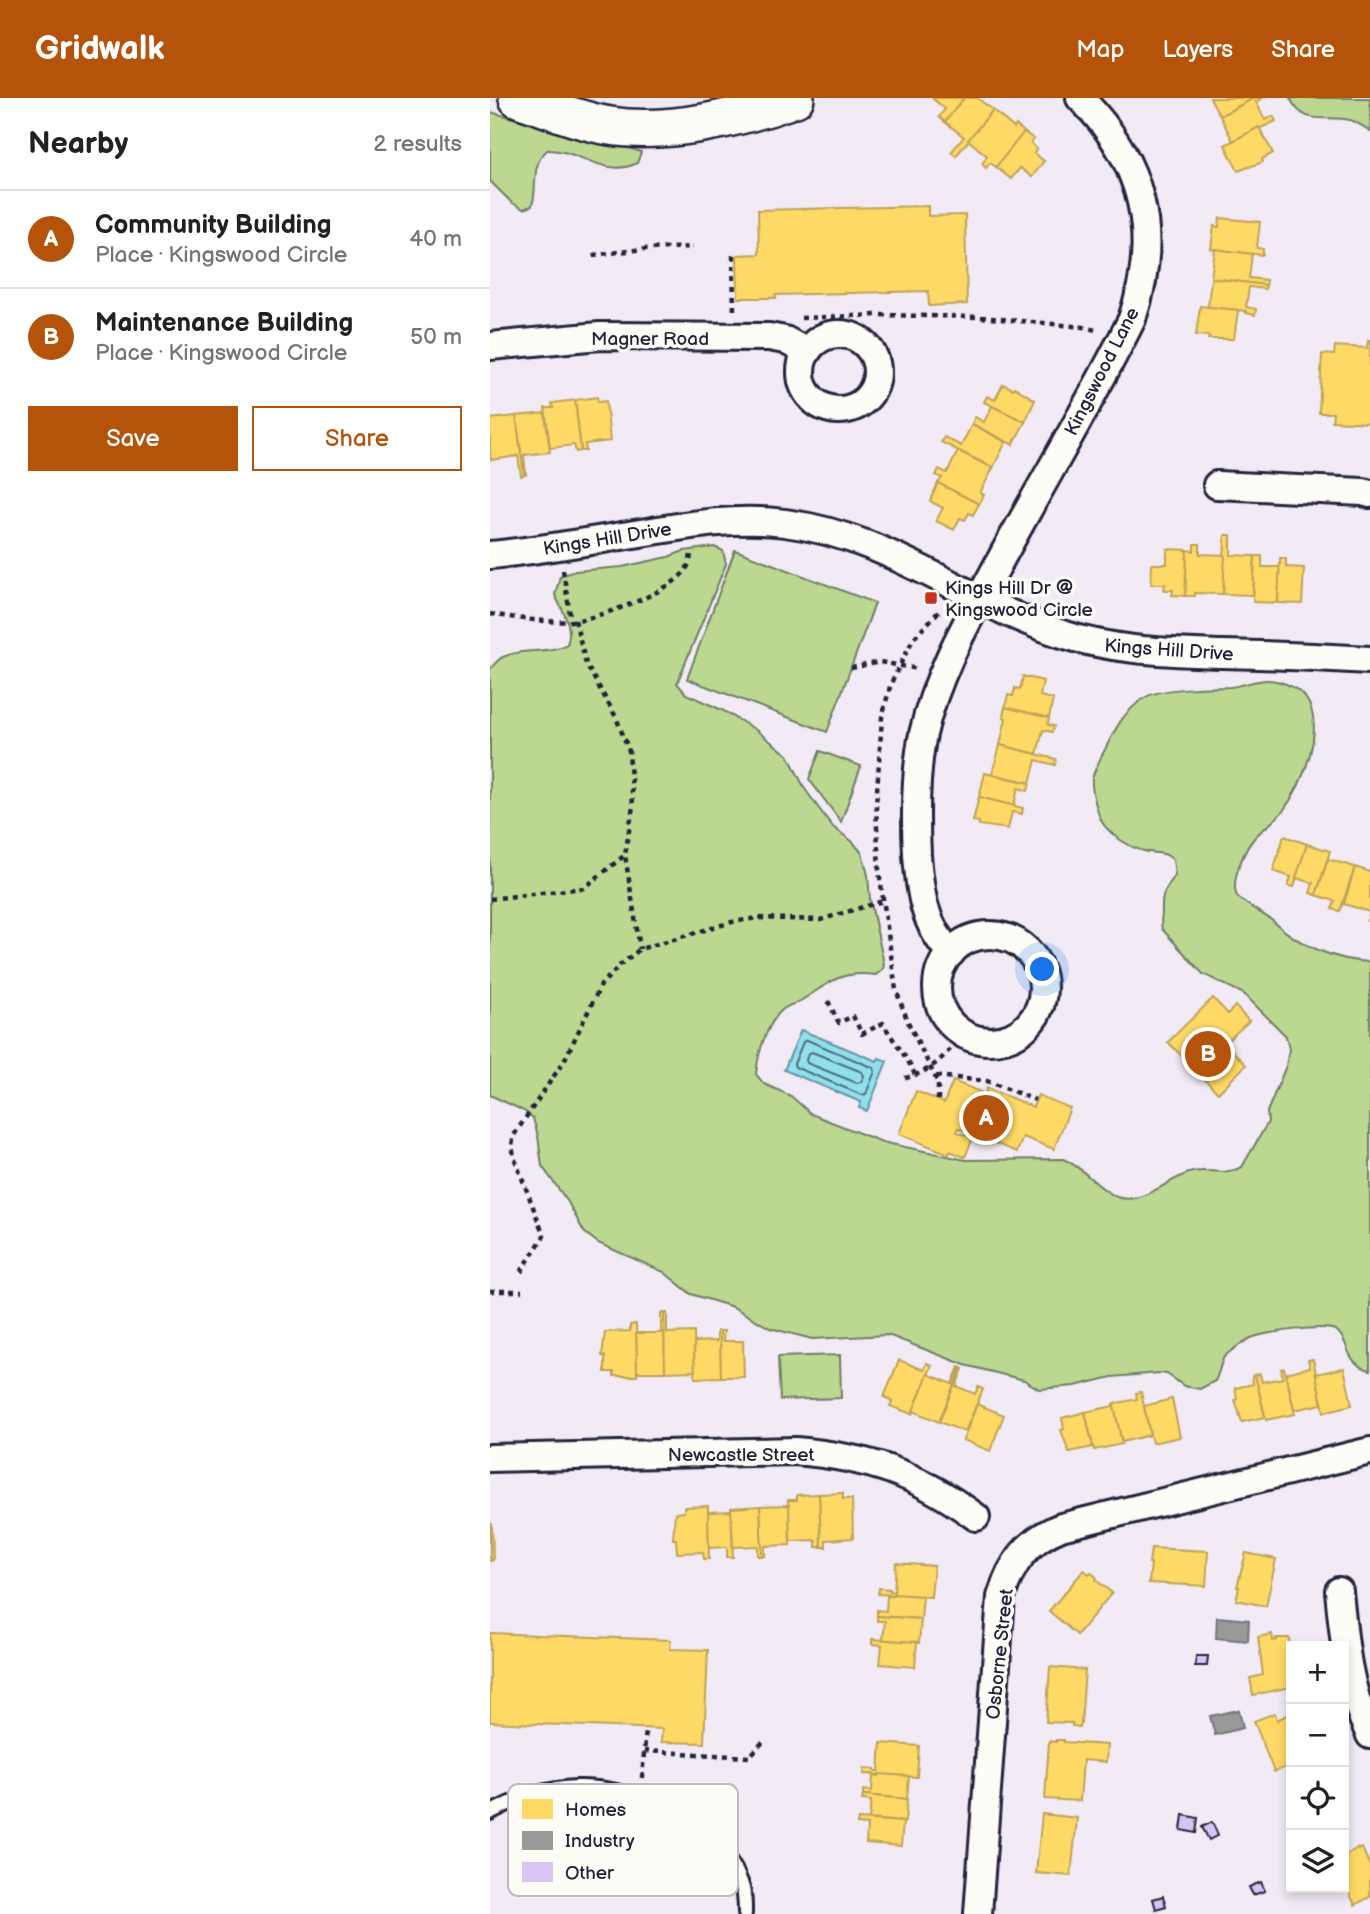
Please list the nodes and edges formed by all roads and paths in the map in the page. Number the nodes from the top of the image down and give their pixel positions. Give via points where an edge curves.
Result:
1 (518, 98) edge
2 (795, 98) edge
3 (1080, 98) edge
4 (693, 247) dead end
5 (593, 255) dead end
6 (733, 255) dead end
7 (799, 318) dead end
8 (734, 321) dead end
9 (1103, 332) dead end
10 (490, 346) edge
11 (807, 352) dead end
12 (1217, 485) dead end
13 (1370, 494) edge
14 (690, 525) junction
15 (560, 546) junction
16 (490, 555) edge
17 (979, 599) junction
18 (490, 614) edge
19 (573, 621) junction
20 (1370, 660) edge
21 (851, 668) dead end
22 (943, 674) junction
23 (625, 855) junction
24 (490, 899) edge
25 (883, 901) dead end
26 (640, 949) junction
27 (951, 953) junction
28 (828, 1000) dead end
29 (962, 1032) junction
30 (915, 1075) junction
31 (935, 1076) dead end
32 (905, 1078) dead end
33 (1035, 1100) dead end
34 (521, 1272) dead end
35 (490, 1291) edge
36 (522, 1291) dead end
37 (1370, 1451) edge
38 (490, 1458) edge
39 (976, 1517) dead end
40 (1339, 1591) dead end
41 (646, 1728) dead end
42 (1370, 1735) edge
43 (763, 1742) dead end
44 (644, 1751) junction
45 (640, 1784) edge
46 (508, 1805) edge
47 (490, 1813) edge
48 (738, 1878) edge
49 (745, 1914) edge
50 (978, 1914) edge

1 - 2 street via 595,123 638,128 744,114
3 - 17 street, Kingswood Lane via 1120,146 1137,185 1146,241 1142,284 1126,331
4 - 5 path
6 - 8 path
7 - 9 path via 980,317
10 - 11 street, Magner Road via 600,336 769,337
12 - 13 street
14 - 15 street, Kings Hill Drive
14 - 17 street, Kings Hill Drive via 758,521 827,531 893,554
14 - 19 path via 691,554 681,576 613,611
15 - 16 street, Kings Hill Drive
15 - 19 path
17 - 20 street, Kings Hill Drive via 1043,628 1119,648
17 - 22 street, Kingswood Lane
18 - 19 path
19 - 23 path via 586,664 629,751 633,806
21 - 22 path via 885,662
22 - 27 street, Kingswood Lane via 923,735 916,842 925,912 934,934
23 - 24 path via 584,888
23 - 26 path
25 - 26 path via 820,920 732,922
26 - 34 path via 601,985 564,1061 514,1135 514,1157 544,1236
27 - 29 street via 938,977 938,996 949,1021
27 - 29 street via 973,937 1000,936 1031,955 1042,980 1039,1007 1015,1034 989,1041
28 - 30 path via 839,1023 853,1016 862,1034 883,1023
29 - 30 path via 945,1057
30 - 32 path
31 - 33 path via 987,1082
35 - 36 path
37 - 50 street, Osborne Street via 1061,1527 1021,1554 1001,1597
38 - 39 street, Newcastle Street via 829,1454 899,1472
40 - 42 street via 1347,1661
41 - 44 path
43 - 44 path via 748,1757
44 - 45 path
46 - 47 lane
48 - 49 lane

